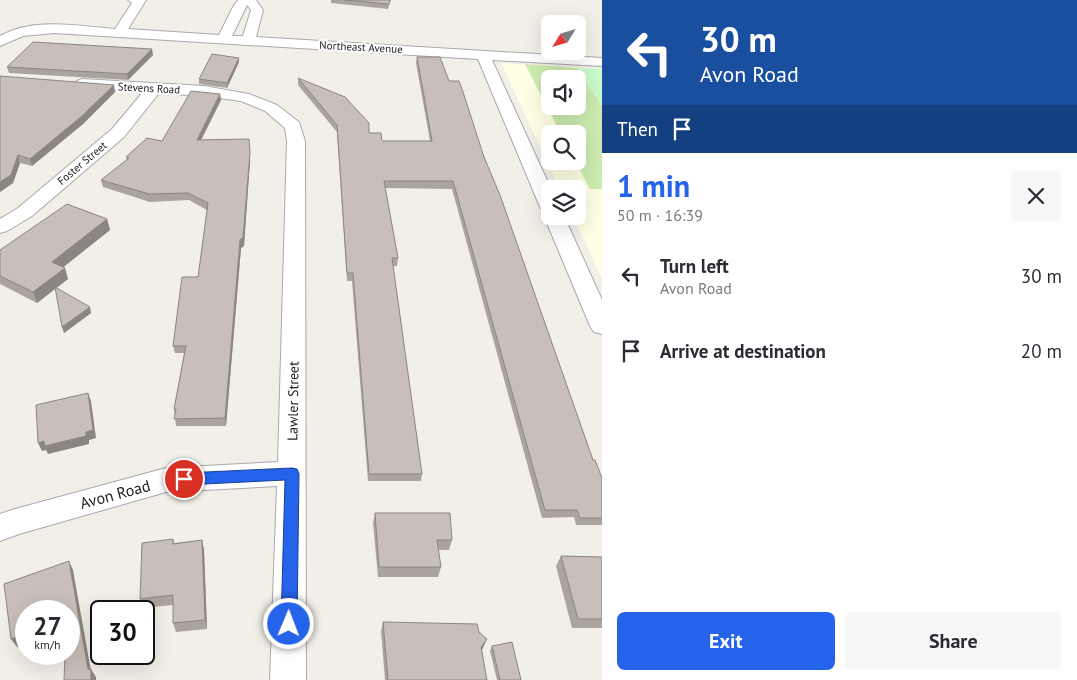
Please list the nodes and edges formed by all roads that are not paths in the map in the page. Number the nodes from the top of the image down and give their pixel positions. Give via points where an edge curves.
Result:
1 (134, 0) edge
2 (245, 0) edge
3 (250, 0) edge
4 (119, 33) junction
5 (224, 39) junction
6 (248, 41) junction
7 (0, 42) edge
8 (484, 55) junction
9 (602, 62) edge
10 (67, 83) edge
11 (154, 88) junction
12 (290, 124) joint
13 (541, 186) edge
14 (558, 225) edge
15 (0, 227) edge
16 (602, 326) edge
17 (292, 474) junction
18 (0, 528) edge
19 (288, 680) edge

1 - 4 street via 140,0
2 - 5 street
3 - 6 street via 257,10
4 - 5 street, Northeast Avenue
4 - 7 street, Northeast Avenue via 54,29 23,31
5 - 6 street, Northeast Avenue
6 - 8 street, Northeast Avenue
8 - 9 street, Northeast Avenue
8 - 13 street
10 - 11 street, Stevens Road
11 - 12 street, Stevens Road via 244,97 271,108
11 - 15 street, Foster Street via 118,133 25,212
12 - 17 street, Lawler Street via 296,140
14 - 16 street
17 - 18 street, Avon Road via 166,480
17 - 19 street, Lawler Street

